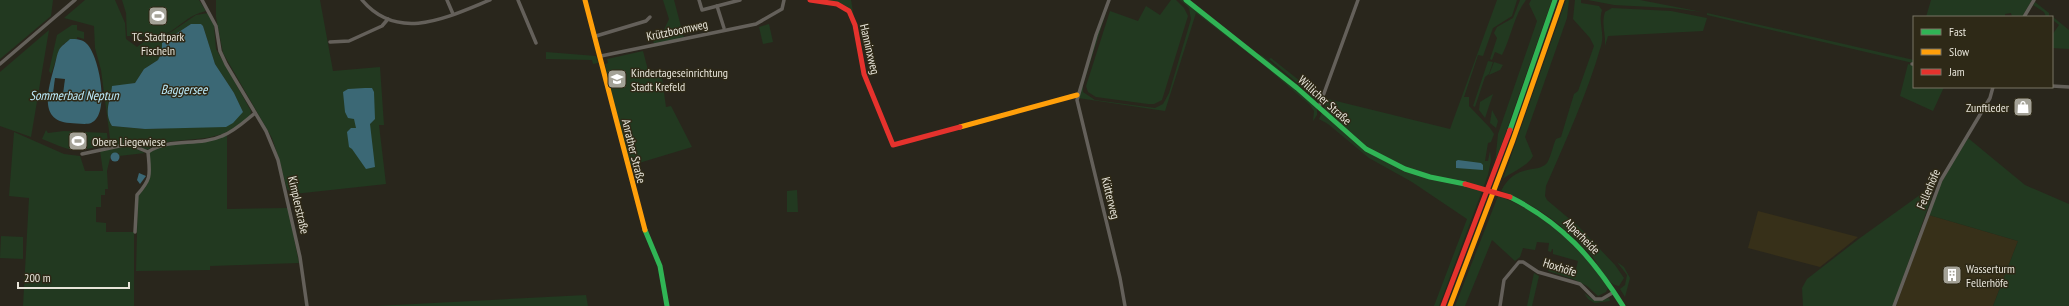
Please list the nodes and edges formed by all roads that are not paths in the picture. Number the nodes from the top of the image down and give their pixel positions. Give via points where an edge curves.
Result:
1 (75, 0) edge
2 (202, 0) edge
3 (362, 0) edge
4 (447, 0) edge
5 (490, 0) edge
6 (518, 0) edge
7 (585, 0) edge
8 (699, 0) edge
9 (740, 0) edge
10 (784, 0) edge
11 (810, 0) edge
12 (1109, 0) edge
13 (1186, 0) edge
14 (1358, 0) edge
15 (1556, 0) edge
16 (1562, 0) edge
17 (2033, 1) edge
18 (717, 6) junction
19 (453, 14) junction
20 (2025, 16) edge
21 (650, 17) dead end
22 (388, 19) junction
23 (724, 28) dead end
24 (596, 36) junction
25 (330, 42) dead end
26 (536, 43) dead end
27 (601, 56) junction
28 (0, 64) edge
29 (2053, 86) edge
30 (2069, 87) edge
31 (1994, 88) edge
32 (1077, 95) junction
33 (1319, 107) junction
34 (255, 113) junction
35 (148, 152) junction
36 (82, 154) dead end
37 (1510, 197) joint
38 (135, 232) dead end
39 (1614, 292) junction
40 (307, 306) edge
41 (667, 306) edge
42 (1125, 306) edge
43 (1443, 306) edge
44 (1450, 306) edge
45 (1500, 306) edge
46 (1623, 306) edge
47 (1894, 306) edge

1 - 28 street
2 - 34 street, Kimplerstraße via 216,26 220,51 226,64
3 - 22 street via 375,12
4 - 19 street
5 - 19 street
6 - 26 street
7 - 24 main road, Anrather Straße
8 - 18 street via 702,10
9 - 18 street
10 - 27 street, Krützboomweg via 782,9 756,24
11 - 32 main road, Hanninxweg via 837,4 849,10 855,25 864,74 893,145
12 - 32 street
13 - 33 main road, Willicher Straße
14 - 33 street
15 - 43 main road
16 - 44 main road
17 - 20 street
18 - 23 street
19 - 22 street via 432,22 417,24
21 - 24 street via 646,21
22 - 25 street via 382,26 349,41
24 - 27 main road, Anrather Straße
27 - 41 main road, Anrather Straße via 641,221 660,266
29 - 30 street
31 - 47 street, Fellerhöfe via 1941,180
32 - 42 street, Kütterweg
33 - 37 main road, Willicher Straße, bridge via 1356,141 1386,161 1430,177
34 - 35 street via 240,126 222,136 161,145
34 - 40 street, Kimplerstraße via 270,139 278,160 300,257
35 - 36 street via 124,145
35 - 38 street via 149,178 137,195
37 - 39 main road, Alperheide via 1541,213 1566,232 1597,266
39 - 45 street, Hoxhöfe via 1596,299 1580,284 1538,272 1519,262 1504,280
39 - 46 main road, Alperheide

